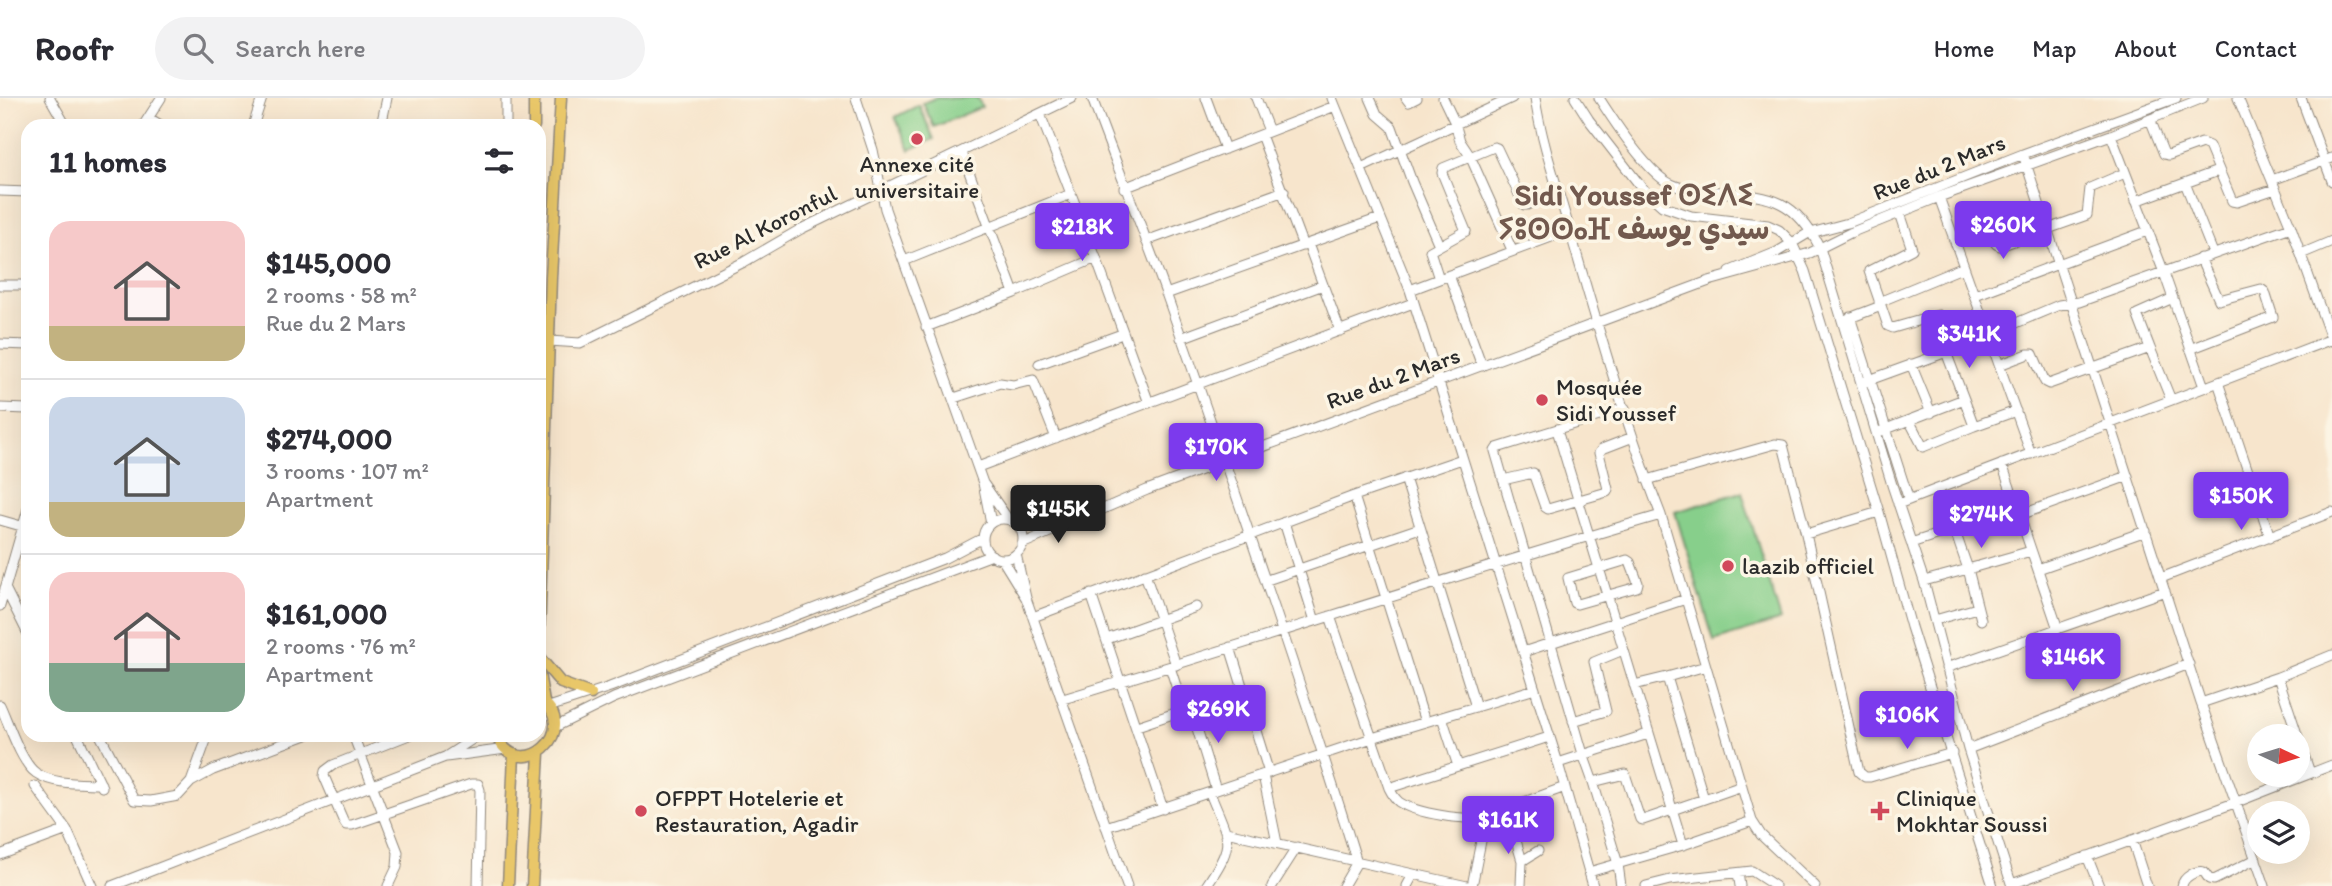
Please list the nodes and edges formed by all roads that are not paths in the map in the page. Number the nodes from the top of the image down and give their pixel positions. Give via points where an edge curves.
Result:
1 (51, 98) edge
2 (161, 98) edge
3 (262, 98) edge
4 (387, 98) edge
5 (506, 98) edge
6 (534, 98) edge
7 (561, 98) edge
8 (856, 98) edge
9 (1072, 98) edge
10 (1092, 98) edge
11 (1206, 98) edge
12 (1256, 98) edge
13 (1370, 98) edge
14 (1406, 98) edge
15 (1417, 98) edge
16 (1443, 98) edge
17 (1535, 98) edge
18 (1575, 98) edge
19 (1599, 98) edge
20 (2176, 98) edge
21 (2203, 98) edge
22 (2238, 98) edge
23 (2301, 98) edge
24 (1509, 99) edge
25 (1334, 102) edge
26 (1040, 114) junction
27 (62, 119) edge
28 (148, 119) edge
29 (255, 119) edge
30 (382, 119) edge
31 (506, 119) edge
32 (534, 119) edge
33 (2150, 119) junction
34 (1455, 123) junction
35 (1265, 133) junction
36 (2111, 135) junction
37 (1225, 149) junction
38 (1402, 150) junction
39 (962, 153) junction
40 (2023, 154) junction
41 (1470, 156) junction
42 (2328, 159) edge
43 (2028, 164) junction
44 (1361, 168) junction
45 (2218, 171) junction
46 (2125, 173) junction
47 (2332, 181) edge
48 (2185, 183) junction
49 (2273, 185) junction
50 (1124, 188) junction
51 (881, 189) junction
52 (1559, 189) junction
53 (0, 191) edge
54 (1284, 191) junction
55 (21, 192) edge
56 (1071, 194) junction
57 (1938, 197) junction
58 (2136, 201) junction
59 (1900, 213) junction
60 (1380, 218) junction
61 (988, 227) junction
62 (2291, 227) junction
63 (1570, 230) junction
64 (2049, 230) junction
65 (2147, 231) junction
66 (1812, 233) junction
67 (1953, 238) junction
68 (1146, 241) junction
69 (2332, 241) edge
70 (1793, 243) junction
71 (1305, 245) junction
72 (1439, 245) junction
73 (1820, 248) junction
74 (1512, 250) junction
75 (2213, 253) junction
76 (2301, 254) junction
77 (1800, 256) junction
78 (1096, 258) junction
79 (2200, 258) junction
80 (904, 261) junction
81 (2060, 264) junction
82 (1964, 267) junction
83 (2163, 270) junction
84 (1449, 275) junction
85 (1719, 277) junction
86 (1439, 279) junction
87 (0, 285) edge
88 (21, 285) edge
89 (1323, 285) junction
90 (1409, 290) junction
91 (1014, 293) junction
92 (1166, 294) junction
93 (1975, 295) junction
94 (2173, 299) junction
95 (1413, 303) junction
96 (2072, 303) junction
97 (1880, 304) junction
98 (1846, 319) junction
99 (1596, 323) junction
100 (926, 327) junction
101 (1340, 331) junction
102 (1122, 334) junction
103 (1988, 335) junction
104 (1181, 338) junction
105 (2332, 340) edge
106 (549, 341) junction
107 (0, 344) edge
108 (21, 345) edge
109 (2150, 348) junction
110 (2190, 349) junction
111 (1949, 351) junction
112 (1039, 364) dead end
113 (1911, 364) junction
114 (1999, 365) junction
115 (1482, 366) junction
116 (2094, 369) junction
117 (1871, 379) junction
118 (1439, 382) junction
119 (2218, 382) junction
120 (1861, 383) junction
121 (1197, 386) junction
122 (2204, 387) junction
123 (954, 398) junction
124 (1964, 400) junction
125 (2171, 400) junction
126 (1149, 403) junction
127 (0, 408) edge
128 (1625, 408) junction
129 (21, 409) edge
130 (2016, 411) junction
131 (1931, 413) junction
132 (1909, 420) junction
133 (2111, 423) junction
134 (1974, 426) junction
135 (1557, 430) junction
136 (546, 431) edge
137 (1880, 431) junction
138 (1633, 437) junction
139 (1056, 438) junction
140 (2031, 453) junction
141 (1462, 459) junction
142 (1224, 462) junction
143 (2002, 464) junction
144 (978, 467) junction
145 (2128, 476) junction
146 (1405, 478) junction
147 (1503, 480) junction
148 (1647, 480) junction
149 (983, 484) junction
150 (1354, 496) junction
151 (1909, 500) junction
152 (1578, 501) junction
153 (1898, 504) junction
154 (1879, 512) junction
155 (2332, 512) edge
156 (1949, 514) dead end
157 (1661, 515) junction
158 (2020, 515) junction
159 (1081, 517) junction
160 (1008, 519) junction
161 (0, 520) edge
162 (1284, 522) junction
163 (991, 523) junction
164 (21, 526) edge
165 (1019, 527) junction
166 (1420, 528) junction
167 (1954, 528) junction
168 (2146, 531) junction
169 (1806, 534) junction
170 (1252, 536) junction
171 (1588, 536) junction
172 (2270, 537) junction
173 (983, 538) junction
174 (21, 542) edge
175 (1911, 543) junction
176 (1022, 544) junction
177 (1370, 545) junction
178 (2031, 551) junction
179 (1016, 554) junction
180 (992, 555) junction
181 (1525, 556) junction
182 (1002, 558) junction
183 (1494, 563) junction
184 (1598, 568) junction
185 (1298, 569) junction
186 (1968, 569) junction
187 (2038, 569) junction
188 (1145, 574) junction
189 (2161, 578) junction
190 (1267, 580) junction
191 (1924, 581) junction
192 (1438, 582) junction
193 (5, 588) junction
194 (2165, 591) junction
195 (1091, 594) junction
196 (1606, 596) junction
197 (1026, 598) junction
198 (1388, 599) junction
199 (1686, 600) junction
200 (0, 606) edge
201 (1196, 607) dead end
202 (1977, 608) junction
203 (21, 610) edge
204 (1033, 617) junction
205 (1330, 617) junction
206 (1162, 620) junction
207 (1935, 620) junction
208 (1981, 620) dead end
209 (1315, 621) junction
210 (1614, 622) junction
211 (2059, 629) junction
212 (1283, 630) junction
213 (1107, 639) junction
214 (1550, 643) junction
215 (1230, 647) junction
216 (1623, 650) junction
217 (1523, 652) junction
218 (2332, 655) edge
219 (2189, 664) junction
220 (546, 666) edge
221 (1173, 666) junction
222 (1706, 666) junction
223 (1946, 668) junction
224 (1667, 677) junction
225 (2278, 677) junction
226 (1122, 681) junction
227 (1634, 685) junction
228 (1535, 689) junction
229 (1244, 690) junction
230 (591, 694) junction
231 (1063, 699) junction
232 (546, 703) edge
233 (2201, 703) junction
234 (0, 705) edge
235 (546, 707) edge
236 (1476, 707) junction
237 (1188, 710) junction
238 (1442, 717) junction
239 (1425, 722) junction
240 (1573, 722) junction
241 (2294, 724) edge
242 (1137, 726) junction
243 (555, 727) junction
244 (1647, 734) junction
245 (1549, 737) junction
246 (1372, 738) junction
247 (80, 742) edge
248 (104, 742) edge
249 (204, 742) edge
250 (278, 742) edge
251 (356, 742) edge
252 (392, 742) edge
253 (468, 742) edge
254 (502, 742) edge
255 (1968, 749) junction
256 (510, 752) junction
257 (539, 753) junction
258 (1952, 753) junction
259 (360, 754) junction
260 (1583, 754) junction
261 (1324, 755) junction
262 (445, 757) junction
263 (1558, 763) junction
264 (2332, 765) edge
265 (1458, 766) junction
266 (2310, 773) edge
267 (1266, 774) junction
268 (191, 782) junction
269 (1593, 782) junction
270 (373, 784) junction
271 (35, 786) dead end
272 (1742, 786) junction
273 (1565, 787) junction
274 (1389, 788) junction
275 (2274, 788) edge
276 (1213, 791) junction
277 (334, 799) junction
278 (1704, 799) junction
279 (2237, 803) junction
280 (1163, 809) junction
281 (1672, 810) junction
282 (384, 813) junction
283 (1486, 816) junction
284 (1752, 821) junction
285 (1105, 827) junction
286 (67, 830) junction
287 (1226, 832) junction
288 (2247, 832) edge
289 (1514, 834) dead end
290 (2132, 840) junction
291 (1277, 843) junction
292 (1683, 845) junction
293 (1297, 847) junction
294 (1538, 851) dead end
295 (0, 855) edge
296 (2087, 856) junction
297 (1522, 860) junction
298 (1357, 862) junction
299 (1618, 864) junction
300 (2247, 864) edge
301 (2258, 864) edge
302 (1589, 872) junction
303 (1738, 873) junction
304 (1413, 875) junction
305 (1691, 883) edge
306 (2012, 885) edge
307 (92, 886) edge
308 (112, 886) edge
309 (388, 886) edge
310 (478, 886) edge
311 (508, 886) edge
312 (532, 886) edge
313 (1127, 886) edge
314 (1206, 886) edge
315 (1272, 886) edge
316 (1343, 886) edge
317 (1407, 886) edge
318 (1470, 886) edge
319 (1521, 886) edge
320 (1593, 886) edge
321 (1622, 886) edge
322 (1646, 886) edge
323 (1740, 886) edge
324 (1775, 886) edge
325 (1815, 886) edge
326 (1993, 886) edge
327 (2099, 886) edge
328 (2147, 886) edge
329 (2182, 886) edge
330 (2265, 886) edge

1 - 27 street
2 - 28 street
3 - 29 street
4 - 30 street
5 - 31 street
6 - 32 main road
7 - 106 main road
8 - 51 street
9 - 26 street, Rue Al Koronful
10 - 50 street
11 - 37 street
12 - 35 street
13 - 38 street via 1377,114 1392,127
14 - 15 street via 1409,102
16 - 34 street
17 - 52 street
18 - 70 street via 1642,188 1662,206 1691,216 1768,225
19 - 66 street via 1651,169 1668,183 1772,199 1796,213
20 - 40 street, Rue du 2 Mars
21 - 33 street, Rue du 2 Mars
22 - 49 street
23 - 42 street
24 - 34 street
25 - 35 street
25 - 44 street
26 - 39 street, Rue Al Koronful
26 - 56 street
33 - 36 street, Rue du 2 Mars
33 - 45 street via 2164,154 2205,143
34 - 38 street
34 - 41 street
35 - 37 street
35 - 54 street
36 - 43 street, Rue du 2 Mars
36 - 46 street
37 - 50 street
38 - 44 street
38 - 72 street
39 - 51 street, Rue Al Koronful
39 - 61 street
40 - 43 street
40 - 66 street, Rue du 2 Mars
41 - 52 street via 1497,148 1525,205
41 - 72 street via 1442,170 1466,231
41 - 74 street
42 - 47 street
42 - 49 street
43 - 57 street, Rue du 2 Mars
43 - 64 street
44 - 60 street
45 - 48 street
45 - 49 street via 2234,202
46 - 58 street
46 - 64 street via 2091,187 2087,215
48 - 58 street
48 - 75 street
49 - 62 street
50 - 68 street
51 - 80 street
51 - 106 street, Rue Al Koronful via 580,343
52 - 63 street
53 - 55 street
54 - 68 street
54 - 71 street
56 - 61 street
56 - 78 street
57 - 59 street, Rue du 2 Mars
57 - 67 street
58 - 65 street
59 - 73 street, Rue du 2 Mars
59 - 97 street via 1912,248 1870,271
60 - 71 street
60 - 90 street
61 - 80 street
61 - 91 street
62 - 75 street
62 - 76 street
63 - 74 street
63 - 99 street
64 - 67 street via 2000,246 1988,229
64 - 81 street
65 - 81 street
65 - 83 street
66 - 70 street, Rue du 2 Mars
66 - 73 street
67 - 82 street
68 - 92 street
69 - 76 street
70 - 77 street
70 - 85 street, Rue du 2 Mars
71 - 89 street
71 - 92 street
72 - 86 street via 1430,253
73 - 77 street, Rue du 2 Mars
73 - 98 street
74 - 84 street
75 - 79 street
76 - 105 street
77 - 85 street, Rue du 2 Mars
77 - 154 street
78 - 91 street
78 - 102 street
79 - 83 street
79 - 110 street via 2219,300 2261,289 2273,315 2271,320
80 - 100 street
81 - 93 street
81 - 96 street
82 - 93 street
82 - 97 street
83 - 94 street
83 - 96 street
84 - 86 street
84 - 115 street
85 - 99 street, Rue du 2 Mars
86 - 90 street
87 - 88 street
89 - 101 street
89 - 104 street
90 - 95 street
91 - 100 street
92 - 104 street
93 - 103 street
94 - 109 street via 2137,314
94 - 110 street
95 - 101 street
95 - 118 street
96 - 103 street
96 - 116 street
97 - 98 street
97 - 111 street via 1891,328 1939,316
98 - 117 street
98 - 120 street
99 - 115 street, Rue du 2 Mars
99 - 128 street
100 - 123 street
101 - 121 street
102 - 112 street
102 - 126 street
103 - 111 street
103 - 114 street
104 - 121 street
105 - 119 street
106 - 136 main road
107 - 108 street
109 - 116 street
109 - 125 street
110 - 122 street
111 - 113 street
111 - 124 street
113 - 117 street
113 - 131 street
114 - 116 street via 2033,355 2049,384
114 - 130 street
115 - 118 street, Rue du 2 Mars
116 - 133 street
117 - 120 street
117 - 137 street
118 - 141 street
118 - 142 street, Rue du 2 Mars
119 - 122 street
119 - 172 street
120 - 137 street
121 - 126 street
121 - 142 street
122 - 125 street
123 - 139 street via 1000,383 1033,380
123 - 144 street
124 - 131 street
124 - 134 street
125 - 133 street
126 - 139 street
127 - 129 street
128 - 135 street
128 - 138 street
130 - 134 street
130 - 140 street
131 - 132 street
132 - 134 street via 1923,447
132 - 137 street
133 - 140 street
133 - 145 street
135 - 147 street via 1497,448
135 - 152 street
137 - 151 street
137 - 153 street
138 - 148 street
138 - 152 street via 1600,451 1608,491
139 - 144 street
140 - 143 street
141 - 146 street
141 - 183 street
142 - 159 street, Rue du 2 Mars
142 - 170 street
143 - 151 street
143 - 158 street
144 - 149 street
145 - 158 street
145 - 168 street
146 - 150 street
146 - 166 street
147 - 152 street via 1533,473 1546,509
147 - 181 street
148 - 157 street
148 - 169 street via 1781,444 1786,448
149 - 160 street
149 - 163 street
150 - 162 street
150 - 177 street
151 - 153 street
152 - 171 street
153 - 175 street
154 - 169 street
154 - 258 street
155 - 172 street
156 - 167 street
157 - 171 street
157 - 199 street
158 - 178 street
159 - 165 street, Rue du 2 Mars
159 - 176 street, Rue du 2 Mars
160 - 163 street
160 - 165 street
161 - 164 street
162 - 170 street
162 - 185 street
163 - 173 street
165 - 176 street
166 - 177 street
166 - 192 street
167 - 175 street
167 - 186 street
168 - 187 street
168 - 189 street
169 - 258 street via 1859,772 1870,777
170 - 188 street
170 - 190 street
171 - 181 street
171 - 184 street
172 - 189 street
173 - 180 street
173 - 230 street via 945,558
174 - 193 street
175 - 191 street
176 - 179 street
177 - 185 street
177 - 198 street
178 - 186 street
178 - 187 street
179 - 182 street
179 - 197 street
180 - 182 street
180 - 243 street via 614,698
181 - 183 street
181 - 214 street
182 - 197 street
183 - 192 street
183 - 217 street
184 - 196 street
184 - 196 street via 1568,578 1574,603
184 - 196 street via 1629,561 1638,583
185 - 190 street
185 - 209 street
186 - 191 street
186 - 202 street
187 - 211 street
188 - 195 street
188 - 206 street
189 - 194 street
190 - 212 street
191 - 207 street
192 - 198 street
192 - 236 street
193 - 200 street
193 - 203 street
194 - 211 street
194 - 219 street
195 - 204 street
195 - 213 street
196 - 210 street
197 - 204 street
198 - 205 street
198 - 239 street
199 - 210 street
199 - 222 street
201 - 206 street
202 - 207 street
202 - 208 street
204 - 231 street
205 - 209 street
205 - 246 street
206 - 213 street
206 - 221 street
207 - 223 street
209 - 212 street
210 - 214 street
210 - 216 street
211 - 223 street
212 - 215 street
212 - 261 street
213 - 226 street
214 - 217 street
214 - 240 street
215 - 221 street
215 - 229 street
216 - 227 street
216 - 240 street via 1594,662 1606,711
217 - 228 street
218 - 225 street
219 - 233 street
219 - 255 street
220 - 230 main road via 561,684
221 - 226 street
221 - 237 street
222 - 224 street
222 - 272 street
223 - 255 street
224 - 227 street
224 - 278 street
225 - 233 street
225 - 241 street
226 - 231 street
226 - 242 street
227 - 244 street
228 - 236 street
228 - 245 street
229 - 237 street
229 - 267 street
230 - 232 street
231 - 285 street
233 - 279 street
234 - 247 street via 35,772 54,781 102,786
235 - 243 main road
236 - 238 street
237 - 242 street
237 - 276 street
238 - 239 street
238 - 265 street
239 - 246 street
240 - 260 street
242 - 280 street
243 - 257 main road via 550,743
244 - 260 street
244 - 281 street
245 - 263 street
245 - 265 street
246 - 261 street
246 - 274 street
248 - 268 street via 134,800 178,796
249 - 268 street
250 - 268 street
251 - 259 street
252 - 259 street
253 - 262 street
254 - 256 main road
255 - 306 street
256 - 257 main road via 522,756
256 - 262 street
256 - 311 main road
257 - 312 main road
258 - 326 street
259 - 270 street
259 - 277 street via 325,771
260 - 263 street
260 - 269 street
261 - 267 street
261 - 298 street
262 - 270 street
263 - 273 street
264 - 266 street
265 - 274 street
267 - 276 street
267 - 291 street
269 - 281 street via 1625,774 1641,820
269 - 299 street
270 - 277 street
270 - 282 street
271 - 286 street
272 - 278 street
272 - 284 street
273 - 283 street
273 - 302 street
274 - 283 street via 1405,805 1463,819
275 - 279 street
276 - 280 street
276 - 287 street
277 - 282 street via 348,825
277 - 308 street
278 - 281 street
279 - 288 street
279 - 290 street
280 - 285 street
281 - 292 street
282 - 309 street via 398,852
282 - 310 street via 478,784
283 - 318 street
284 - 292 street
284 - 325 street
285 - 313 street
286 - 295 street
286 - 307 street
287 - 291 street
287 - 314 street via 1227,853
289 - 297 street
290 - 296 street
290 - 328 street
291 - 293 street
292 - 299 street
293 - 298 street
293 - 315 street
294 - 297 street
296 - 306 street
296 - 327 street
297 - 319 street
298 - 304 street
298 - 316 street
299 - 302 street
299 - 321 street
300 - 329 street via 2214,880 2200,871 2186,878
301 - 330 street
302 - 320 street
303 - 305 street
303 - 323 street
303 - 324 street via 1752,871
304 - 317 street
304 - 318 street
305 - 322 street via 1670,880

